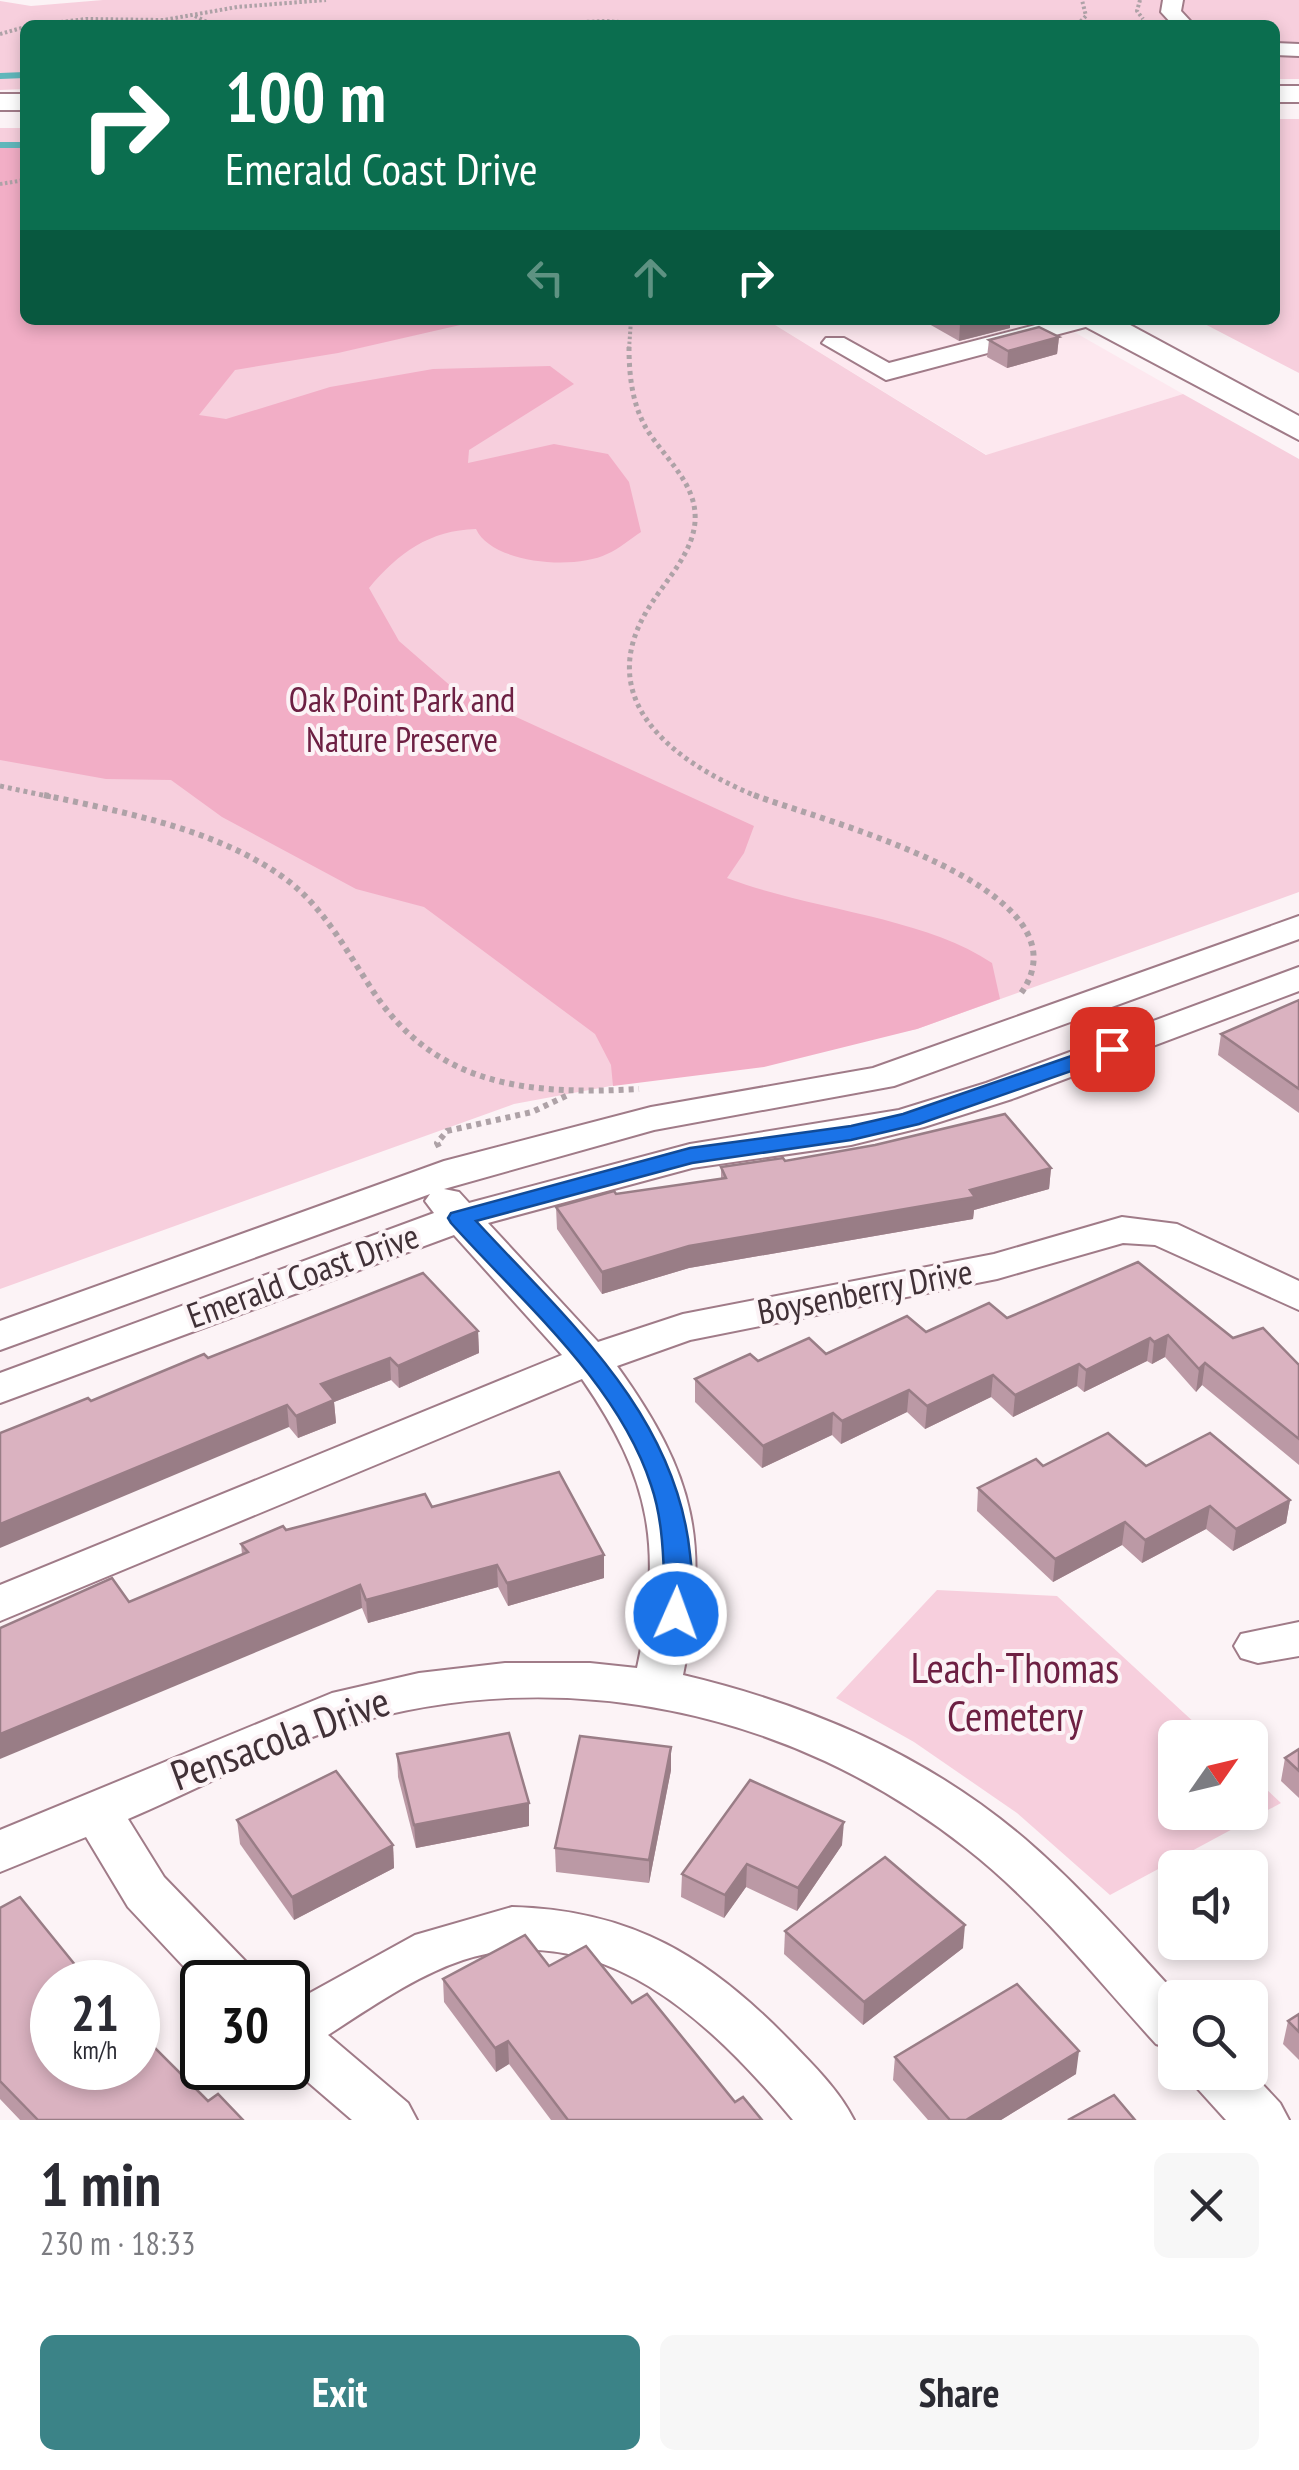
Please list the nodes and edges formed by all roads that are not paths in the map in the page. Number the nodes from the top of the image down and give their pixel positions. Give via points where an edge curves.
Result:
1 (1065, 325) edge
2 (1106, 325) edge
3 (1172, 325) edge
4 (835, 343) dead end
5 (1246, 364) dead end
6 (1299, 430) edge
7 (1289, 941) edge
8 (1299, 978) edge
9 (426, 1181) junction
10 (460, 1218) junction
11 (1299, 1297) edge
12 (0, 1336) edge
13 (589, 1360) junction
14 (0, 1389) edge
15 (0, 1604) edge
16 (658, 1685) junction
17 (96, 1810) junction
18 (0, 1852) edge
19 (211, 1960) edge
20 (1158, 2010) edge
21 (310, 2020) edge
22 (310, 2051) edge
23 (1233, 2090) edge
24 (389, 2120) edge
25 (826, 2120) edge
26 (1261, 2120) edge

1 - 4 street via 886,372
2 - 6 main road
3 - 5 main road
7 - 9 street, Emerald Coast Drive via 882,1078 586,1133
8 - 10 street, Emerald Coast Drive via 910,1119 690,1156
9 - 10 street
9 - 12 street, Emerald Coast Drive
10 - 13 street
10 - 14 street, Emerald Coast Drive
11 - 13 street, Boysenberry Drive via 1182,1240 1122,1230 997,1266 683,1328
13 - 15 street, Boysenberry Drive
13 - 16 street via 637,1424 672,1512 679,1579
16 - 17 street, Pensacola Drive via 531,1677 383,1697 332,1711
16 - 20 street, Pensacola Drive via 803,1728 942,1802 1025,1869
17 - 18 street, Pensacola Drive
17 - 19 street via 146,1892
21 - 25 street via 455,1941 545,1929 601,1935 647,1954 699,1989
22 - 24 street
23 - 26 street

